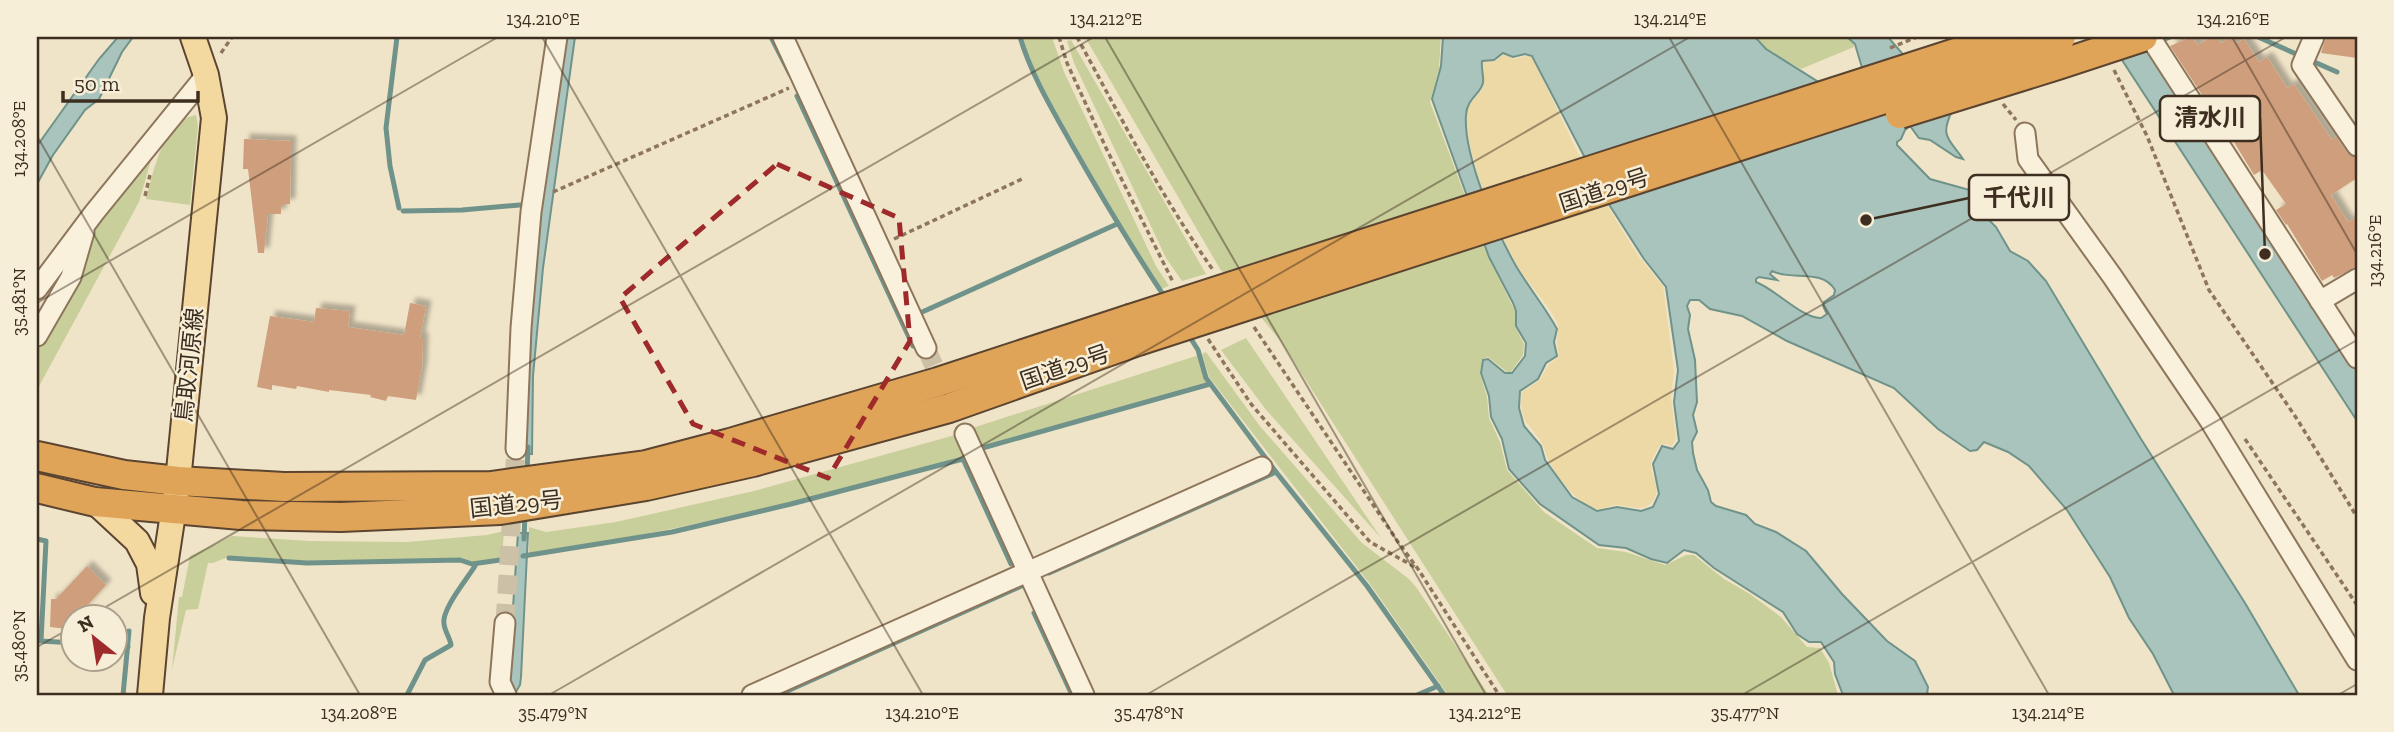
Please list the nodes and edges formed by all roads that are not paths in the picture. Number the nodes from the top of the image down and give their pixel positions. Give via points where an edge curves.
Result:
1 (557, 37) edge
2 (783, 37) edge
3 (1949, 37) edge
4 (2004, 37) edge
5 (2061, 37) edge
6 (2143, 37) edge
7 (2150, 37) edge
8 (2314, 37) edge
9 (194, 41) edge
10 (206, 75) junction
11 (1718, 129) junction
12 (2025, 133) dead end
13 (2357, 146) edge
14 (1531, 214) junction
15 (88, 221) junction
16 (2357, 279) edge
17 (37, 289) edge
18 (2320, 301) junction
19 (1134, 330) junction
20 (37, 336) edge
21 (926, 348) tunnel mouth
22 (2357, 358) edge
23 (965, 435) tunnel mouth
24 (516, 449) tunnel mouth
25 (37, 456) edge
26 (1262, 467) dead end
27 (178, 481) junction
28 (37, 488) edge
29 (95, 502) junction
30 (174, 509) junction
31 (1027, 571) junction
32 (157, 618) junction
33 (505, 623) tunnel mouth
34 (2357, 660) edge
35 (150, 695) edge
36 (506, 695) edge
37 (752, 695) edge
38 (1084, 695) edge

1 - 24 street via 534,193
2 - 21 street
3 - 11 highway, bridge
4 - 11 highway, 国道29号, bridge
5 - 14 highway, 国道29号, bridge via 2008,59
6 - 14 highway, bridge via 1569,215
7 - 18 street
8 - 13 street via 2302,65
9 - 10 main road, 鳥取河原線
10 - 15 street
10 - 27 main road, 鳥取河原線 via 214,118
11 - 19 highway, 国道29号, bridge
12 - 34 street via 2028,159 2210,421
14 - 19 highway, 国道29号, bridge
15 - 17 street
15 - 20 street via 71,277
16 - 18 street
18 - 22 street
19 - 27 highway, 国道29号 via 646,465 491,486 284,487
19 - 30 highway, 国道29号 via 949,408 646,486 500,510 341,517
23 - 31 street
25 - 27 highway, 国道29号 via 124,475
26 - 31 street
27 - 30 main road, 鳥取河原線
28 - 29 highway, 国道29号
29 - 30 highway, 国道29号
29 - 32 main road via 144,553
30 - 32 main road, 鳥取河原線
31 - 37 street
31 - 38 street
32 - 35 main road, 鳥取河原線
33 - 36 street via 500,682

